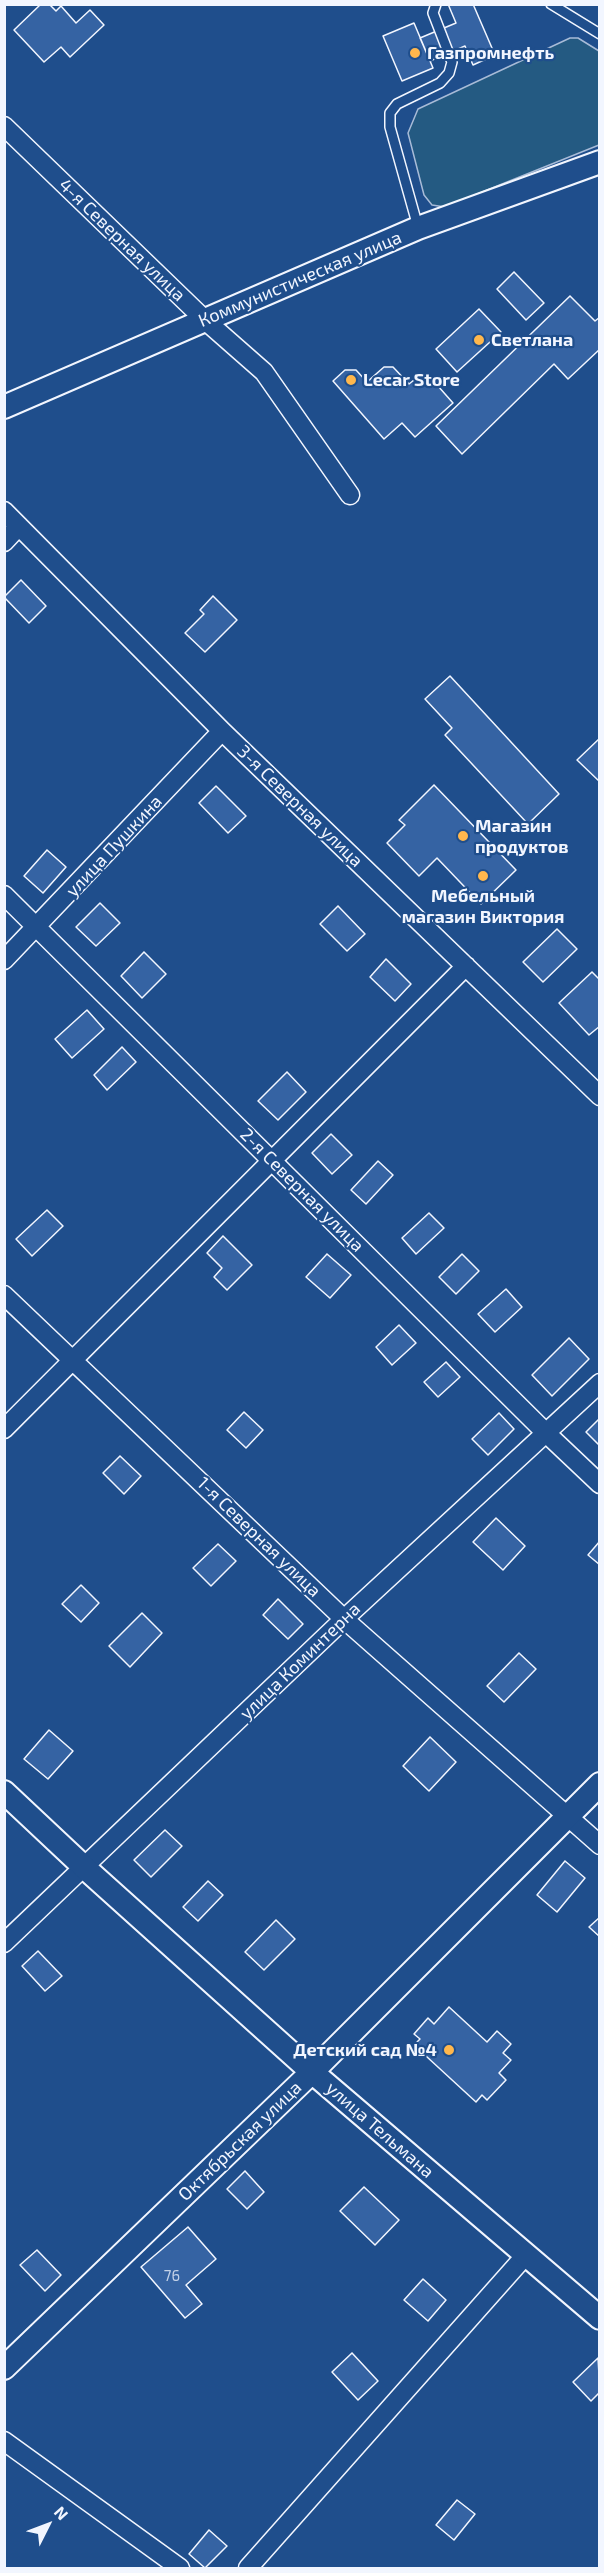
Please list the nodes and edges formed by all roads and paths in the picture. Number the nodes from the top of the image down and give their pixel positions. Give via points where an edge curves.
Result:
1 (436, 4) edge
2 (551, 4) edge
3 (600, 34) edge
4 (4, 126) edge
5 (600, 162) edge
6 (418, 228) junction
7 (206, 321) junction
8 (4, 406) edge
9 (350, 495) dead end
10 (4, 512) edge
11 (19, 526) junction
12 (4, 542) edge
13 (222, 731) junction
14 (4, 895) edge
15 (38, 927) junction
16 (4, 960) edge
17 (466, 966) junction
18 (600, 1096) edge
19 (273, 1161) junction
20 (4, 1295) edge
21 (73, 1359) junction
22 (600, 1383) edge
23 (4, 1429) edge
24 (544, 1432) junction
25 (600, 1484) edge
26 (344, 1618) junction
27 (600, 1784) edge
28 (4, 1792) edge
29 (567, 1815) junction
30 (600, 1845) edge
31 (85, 1868) junction
32 (4, 1943) edge
33 (312, 2072) junction
34 (525, 2256) junction
35 (600, 2318) edge
36 (4, 2368) edge
37 (4, 2440) edge
38 (180, 2568) edge
39 (248, 2568) edge

1 - 6 lane via 433,13 453,62 449,73 441,83 397,104 390,113 390,127
2 - 3 lane
4 - 7 street, 4-я Северная улица
5 - 6 street, Коммунистическая улица
6 - 7 street, Коммунистическая улица
7 - 8 street, Коммунистическая улица
7 - 9 street, 4-я Северная улица via 264,372
10 - 11 street, 3-я Северная улица
11 - 12 street
11 - 13 street, 3-я Северная улица
13 - 15 street, улица Пушкина
13 - 17 street, 3-я Северная улица
14 - 15 street, 2-я Северная улица
15 - 16 street, улица Пушкина
15 - 19 street, 2-я Северная улица
17 - 18 street, 3-я Северная улица
17 - 19 street
19 - 21 street
19 - 24 street, 2-я Северная улица
20 - 21 street, 1-я Северная улица
21 - 23 street
21 - 26 street, 1-я Северная улица
22 - 24 street, улица Коминтерна
24 - 25 street, 2-я Северная улица
24 - 26 street, улица Коминтерна
26 - 29 street, 1-я Северная улица
26 - 31 street, улица Коминтерна
27 - 29 street, Октябрьская улица
28 - 31 street, улица Тельмана
29 - 30 street, 1-я Северная улица
29 - 33 street, Октябрьская улица
31 - 32 street, улица Коминтерна
31 - 33 street, улица Тельмана
33 - 34 street, улица Тельмана
33 - 36 street, Октябрьская улица
34 - 35 street, улица Тельмана
34 - 39 street
37 - 38 street

